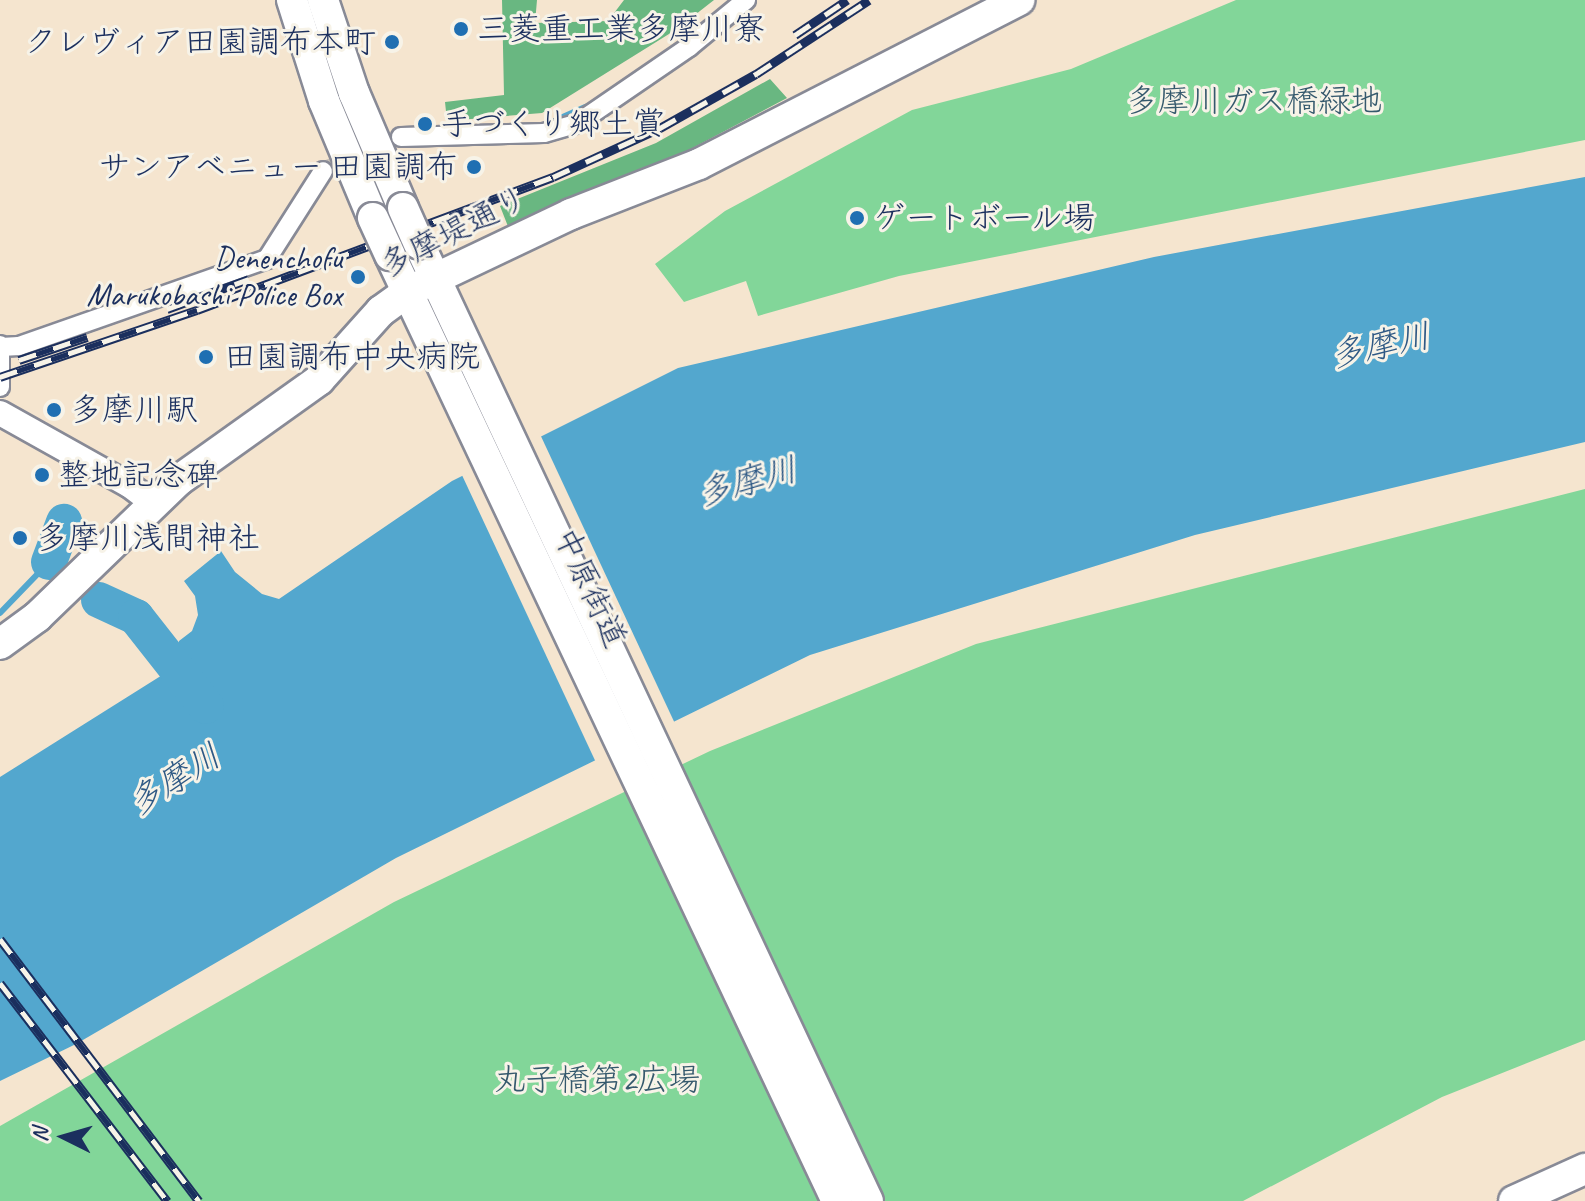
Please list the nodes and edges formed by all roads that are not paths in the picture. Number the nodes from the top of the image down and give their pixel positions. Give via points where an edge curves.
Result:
1 (292, 0) edge
2 (323, 0) edge
3 (746, 0) edge
4 (1019, 0) edge
5 (401, 137) tunnel mouth
6 (323, 171) tunnel mouth
7 (422, 284) junction
8 (440, 319) junction
9 (1, 346) edge
10 (0, 387) edge
11 (0, 413) edge
12 (154, 504) junction
13 (0, 644) edge
14 (1585, 1169) edge
15 (837, 1201) edge
16 (868, 1201) edge
17 (1514, 1201) edge

1 - 7 main road, 中原街道, bridge via 328,112 373,218 390,255
2 - 7 main road, 中原街道, bridge via 354,93 419,244
3 - 5 street via 689,47 578,123 544,133
4 - 7 main road, 多摩堤通り via 699,164 571,214
6 - 9 street via 267,259 19,346
7 - 8 main road, 中原街道
7 - 12 main road, 多摩堤通り via 381,311 319,380 189,472
8 - 15 main road, 中原街道
8 - 16 main road, 中原街道
9 - 10 street
11 - 12 street
12 - 13 main road, 多摩堤通り via 37,617
14 - 17 main road

